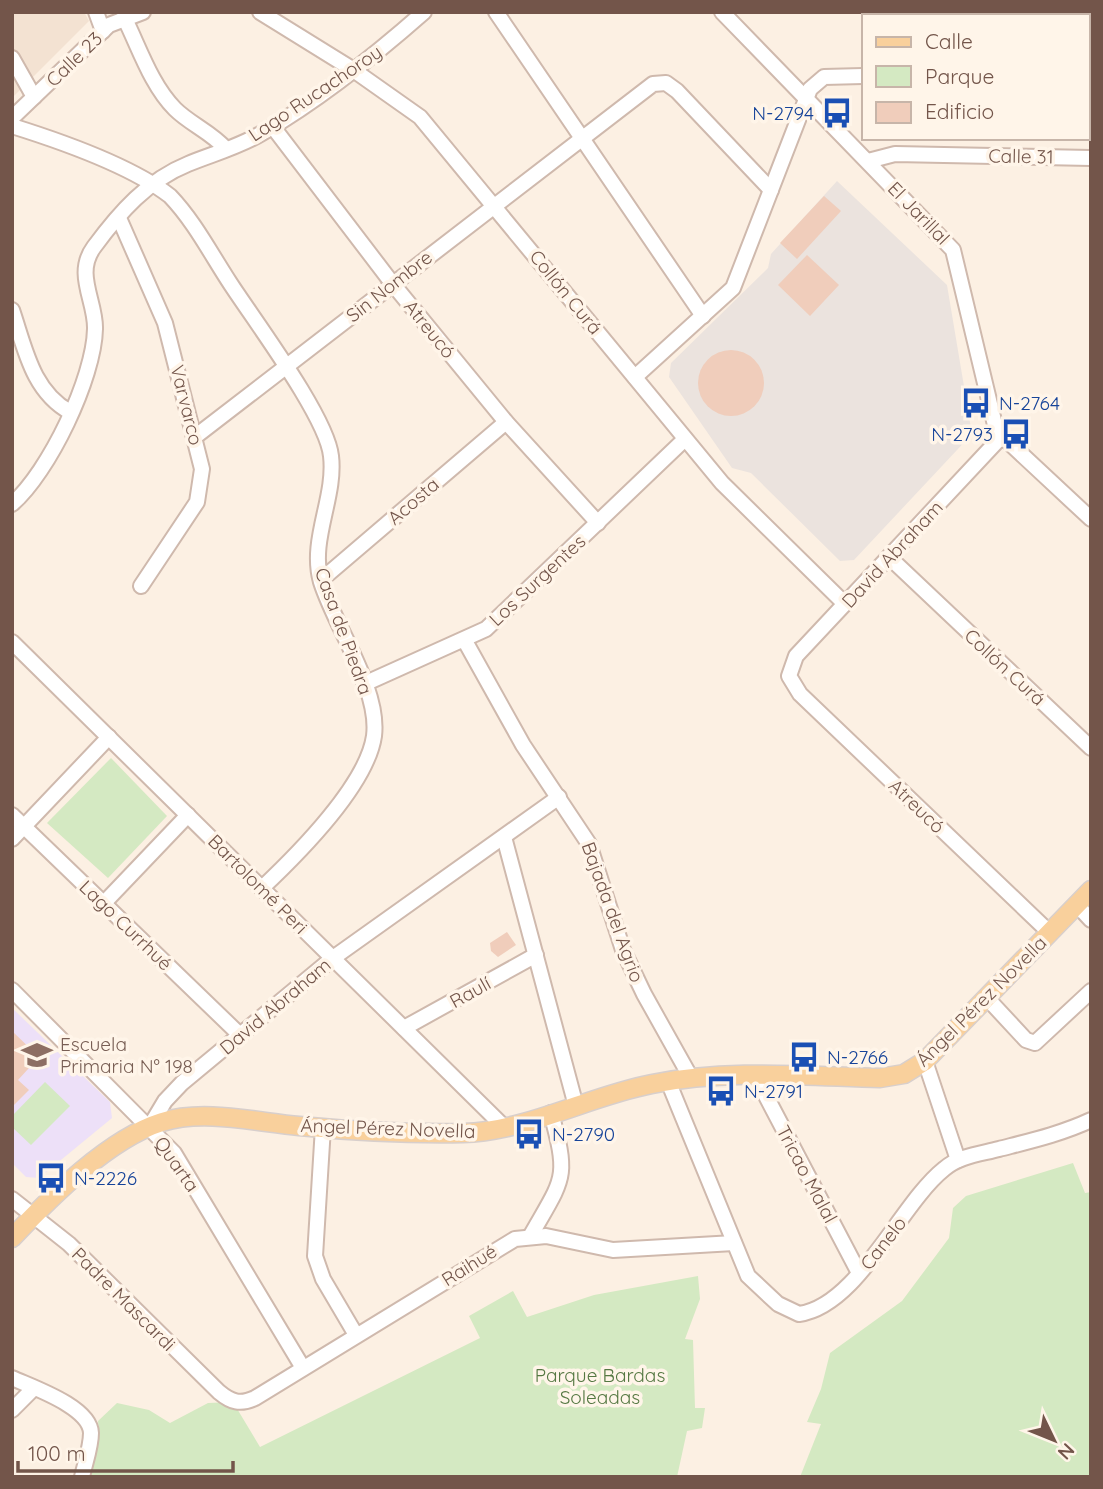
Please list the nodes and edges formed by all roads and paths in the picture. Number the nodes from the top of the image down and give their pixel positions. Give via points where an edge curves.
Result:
1 (96, 12) edge
2 (143, 12) edge
3 (260, 12) edge
4 (424, 12) edge
5 (496, 12) edge
6 (722, 12) edge
7 (124, 17) junction
8 (103, 31) junction
9 (12, 58) edge
10 (352, 69) junction
11 (862, 76) edge
12 (34, 97) junction
13 (805, 97) junction
14 (12, 118) edge
15 (12, 126) edge
16 (273, 127) junction
17 (582, 138) junction
18 (226, 149) junction
19 (1091, 158) edge
20 (868, 161) junction
21 (152, 183) junction
22 (771, 190) junction
23 (495, 205) junction
24 (119, 218) junction
25 (392, 283) junction
26 (12, 310) edge
27 (703, 316) junction
28 (285, 366) junction
29 (635, 377) junction
30 (70, 412) junction
31 (506, 422) junction
32 (196, 436) junction
33 (1002, 436) junction
34 (685, 439) junction
35 (12, 504) edge
36 (1091, 519) edge
37 (598, 523) junction
38 (889, 557) junction
39 (321, 580) junction
40 (141, 586) dead end
41 (845, 604) junction
42 (465, 640) junction
43 (12, 642) edge
44 (789, 676) joint
45 (364, 684) junction
46 (109, 737) junction
47 (1091, 748) edge
48 (559, 797) junction
49 (12, 815) edge
50 (188, 815) junction
51 (24, 827) junction
52 (504, 837) junction
53 (12, 839) edge
54 (262, 888) junction
55 (1091, 890) edge
56 (104, 903) junction
57 (1077, 905) junction
58 (1091, 920) edge
59 (1050, 933) junction
60 (536, 955) junction
61 (333, 958) junction
62 (12, 990) edge
63 (1091, 992) edge
64 (987, 999) junction
65 (404, 1028) junction
66 (240, 1035) junction
67 (925, 1061) junction
68 (755, 1075) junction
69 (691, 1078) junction
70 (668, 1081) junction
71 (576, 1105) junction
72 (551, 1113) junction
73 (1091, 1120) edge
74 (150, 1126) junction
75 (503, 1126) junction
76 (323, 1128) junction
77 (958, 1160) junction
78 (12, 1199) edge
79 (33, 1216) junction
80 (12, 1231) edge
81 (531, 1235) junction
82 (12, 1238) edge
83 (734, 1243) junction
84 (859, 1273) junction
85 (356, 1335) junction
86 (303, 1368) junction
87 (12, 1378) edge
88 (34, 1388) junction
89 (233, 1402) joint
90 (12, 1410) edge
91 (82, 1477) edge

1 - 8 street
2 - 7 street, Calle 23
3 - 10 street, Collón Curá
4 - 10 street, Lago Rucachoroy
5 - 17 street
6 - 13 street, El Jarillal
7 - 8 street, Calle 23
7 - 18 street via 161,91 175,109 212,133
8 - 12 street, Calle 23
9 - 12 street
10 - 16 street, Lago Rucachoroy
10 - 23 street, Collón Curá via 420,117
11 - 13 street via 824,77
12 - 14 street, Calle 23
13 - 20 street, El Jarillal
13 - 22 street
15 - 21 street, Casa de Piedra
16 - 18 street, Lago Rucachoroy
16 - 25 street, Atreucó
17 - 22 street, Sin Nombre via 660,82 677,91
17 - 23 street, Sin Nombre
17 - 27 street
18 - 21 street, Lago Rucachoroy
19 - 20 street, Calle 31 via 895,154
20 - 33 street, El Jarillal via 957,257 993,419
21 - 24 street, Lago Rucachoroy
21 - 28 street, Casa de Piedra via 183,211
22 - 27 street via 738,279
23 - 25 street, Sin Nombre
23 - 29 street, Collón Curá
24 - 30 street, Lago Rucachoroy via 94,247 85,267 95,339
24 - 32 street, Varvarco via 165,323
25 - 28 street, Sin Nombre
25 - 31 street, Atreucó
26 - 30 street via 38,382 56,404
27 - 29 street
28 - 32 street, Sin Nombre
28 - 39 street, Casa de Piedra via 328,440 331,456 318,549
29 - 34 street, Collón Curá
30 - 35 street, Lago Rucachoroy via 43,469
31 - 37 street, Atreucó
31 - 39 street, Acosta
32 - 40 street, Varvarco via 202,469 197,502
33 - 36 street, El Jarillal
33 - 38 street, David Abraham
34 - 37 street, Los Surgentes
34 - 41 street, Collón Curá via 737,500
37 - 42 street, Los Surgentes via 498,619
38 - 41 street, David Abraham
38 - 47 street, Collón Curá
39 - 45 street, Casa de Piedra
41 - 44 street, David Abraham via 792,662
42 - 45 street, Los Surgentes
42 - 48 street, Bajada del Agrio via 523,745
43 - 46 street, Bartolomé Peri
44 - 59 street, Atreucó via 800,694
45 - 54 street, Casa de Piedra via 374,736 363,765 311,841
46 - 50 street, Bartolomé Peri
46 - 51 street
48 - 52 street, David Abraham
48 - 69 street, Bajada del Agrio via 589,844 633,972
49 - 51 street, Lago Currhué
50 - 54 street, Bartolomé Peri
50 - 56 street
51 - 53 street
51 - 56 street, Lago Currhué
52 - 60 street
52 - 61 street, David Abraham
54 - 61 street, Bartolomé Peri
55 - 57 main road, Ángel Pérez Novella
56 - 66 street, Lago Currhué
57 - 58 street
57 - 59 main road, Ángel Pérez Novella
59 - 64 main road, Ángel Pérez Novella
60 - 65 street, Raulí
60 - 71 street
61 - 65 street, Bartolomé Peri
61 - 66 street, David Abraham
62 - 74 street, Quarta
63 - 64 street via 1040,1042 1031,1043
64 - 67 main road, Ángel Pérez Novella
65 - 75 street, Bartolomé Peri
66 - 74 street, David Abraham via 173,1092
67 - 68 main road, Ángel Pérez Novella via 892,1077
67 - 77 street
68 - 69 main road, Ángel Pérez Novella
68 - 84 street, Tricao Malal
69 - 70 main road, Ángel Pérez Novella
70 - 71 main road, Ángel Pérez Novella
70 - 83 street
71 - 72 main road, Ángel Pérez Novella
72 - 75 main road, Ángel Pérez Novella
72 - 81 street via 563,1173
73 - 77 street via 1057,1134
74 - 76 main road, Ángel Pérez Novella via 203,1118
74 - 79 main road, David Abraham via 114,1147
74 - 86 street, Quarta via 179,1160
75 - 76 main road, Ángel Pérez Novella via 464,1133
76 - 85 street via 315,1256
77 - 84 street, Canelo via 933,1179
78 - 79 street, Padre Mascardi
79 - 80 street
79 - 82 main road, David Abraham
79 - 89 street, Padre Mascardi via 69,1244
81 - 83 street, Raihué via 613,1250
81 - 85 street, Raihué via 499,1246
83 - 84 street, Canelo via 755,1284 785,1309 799,1314 813,1310
85 - 86 street, Raihué
86 - 89 street, Raihué via 255,1398
87 - 88 street
88 - 90 street
88 - 91 street via 87,1420 90,1438

